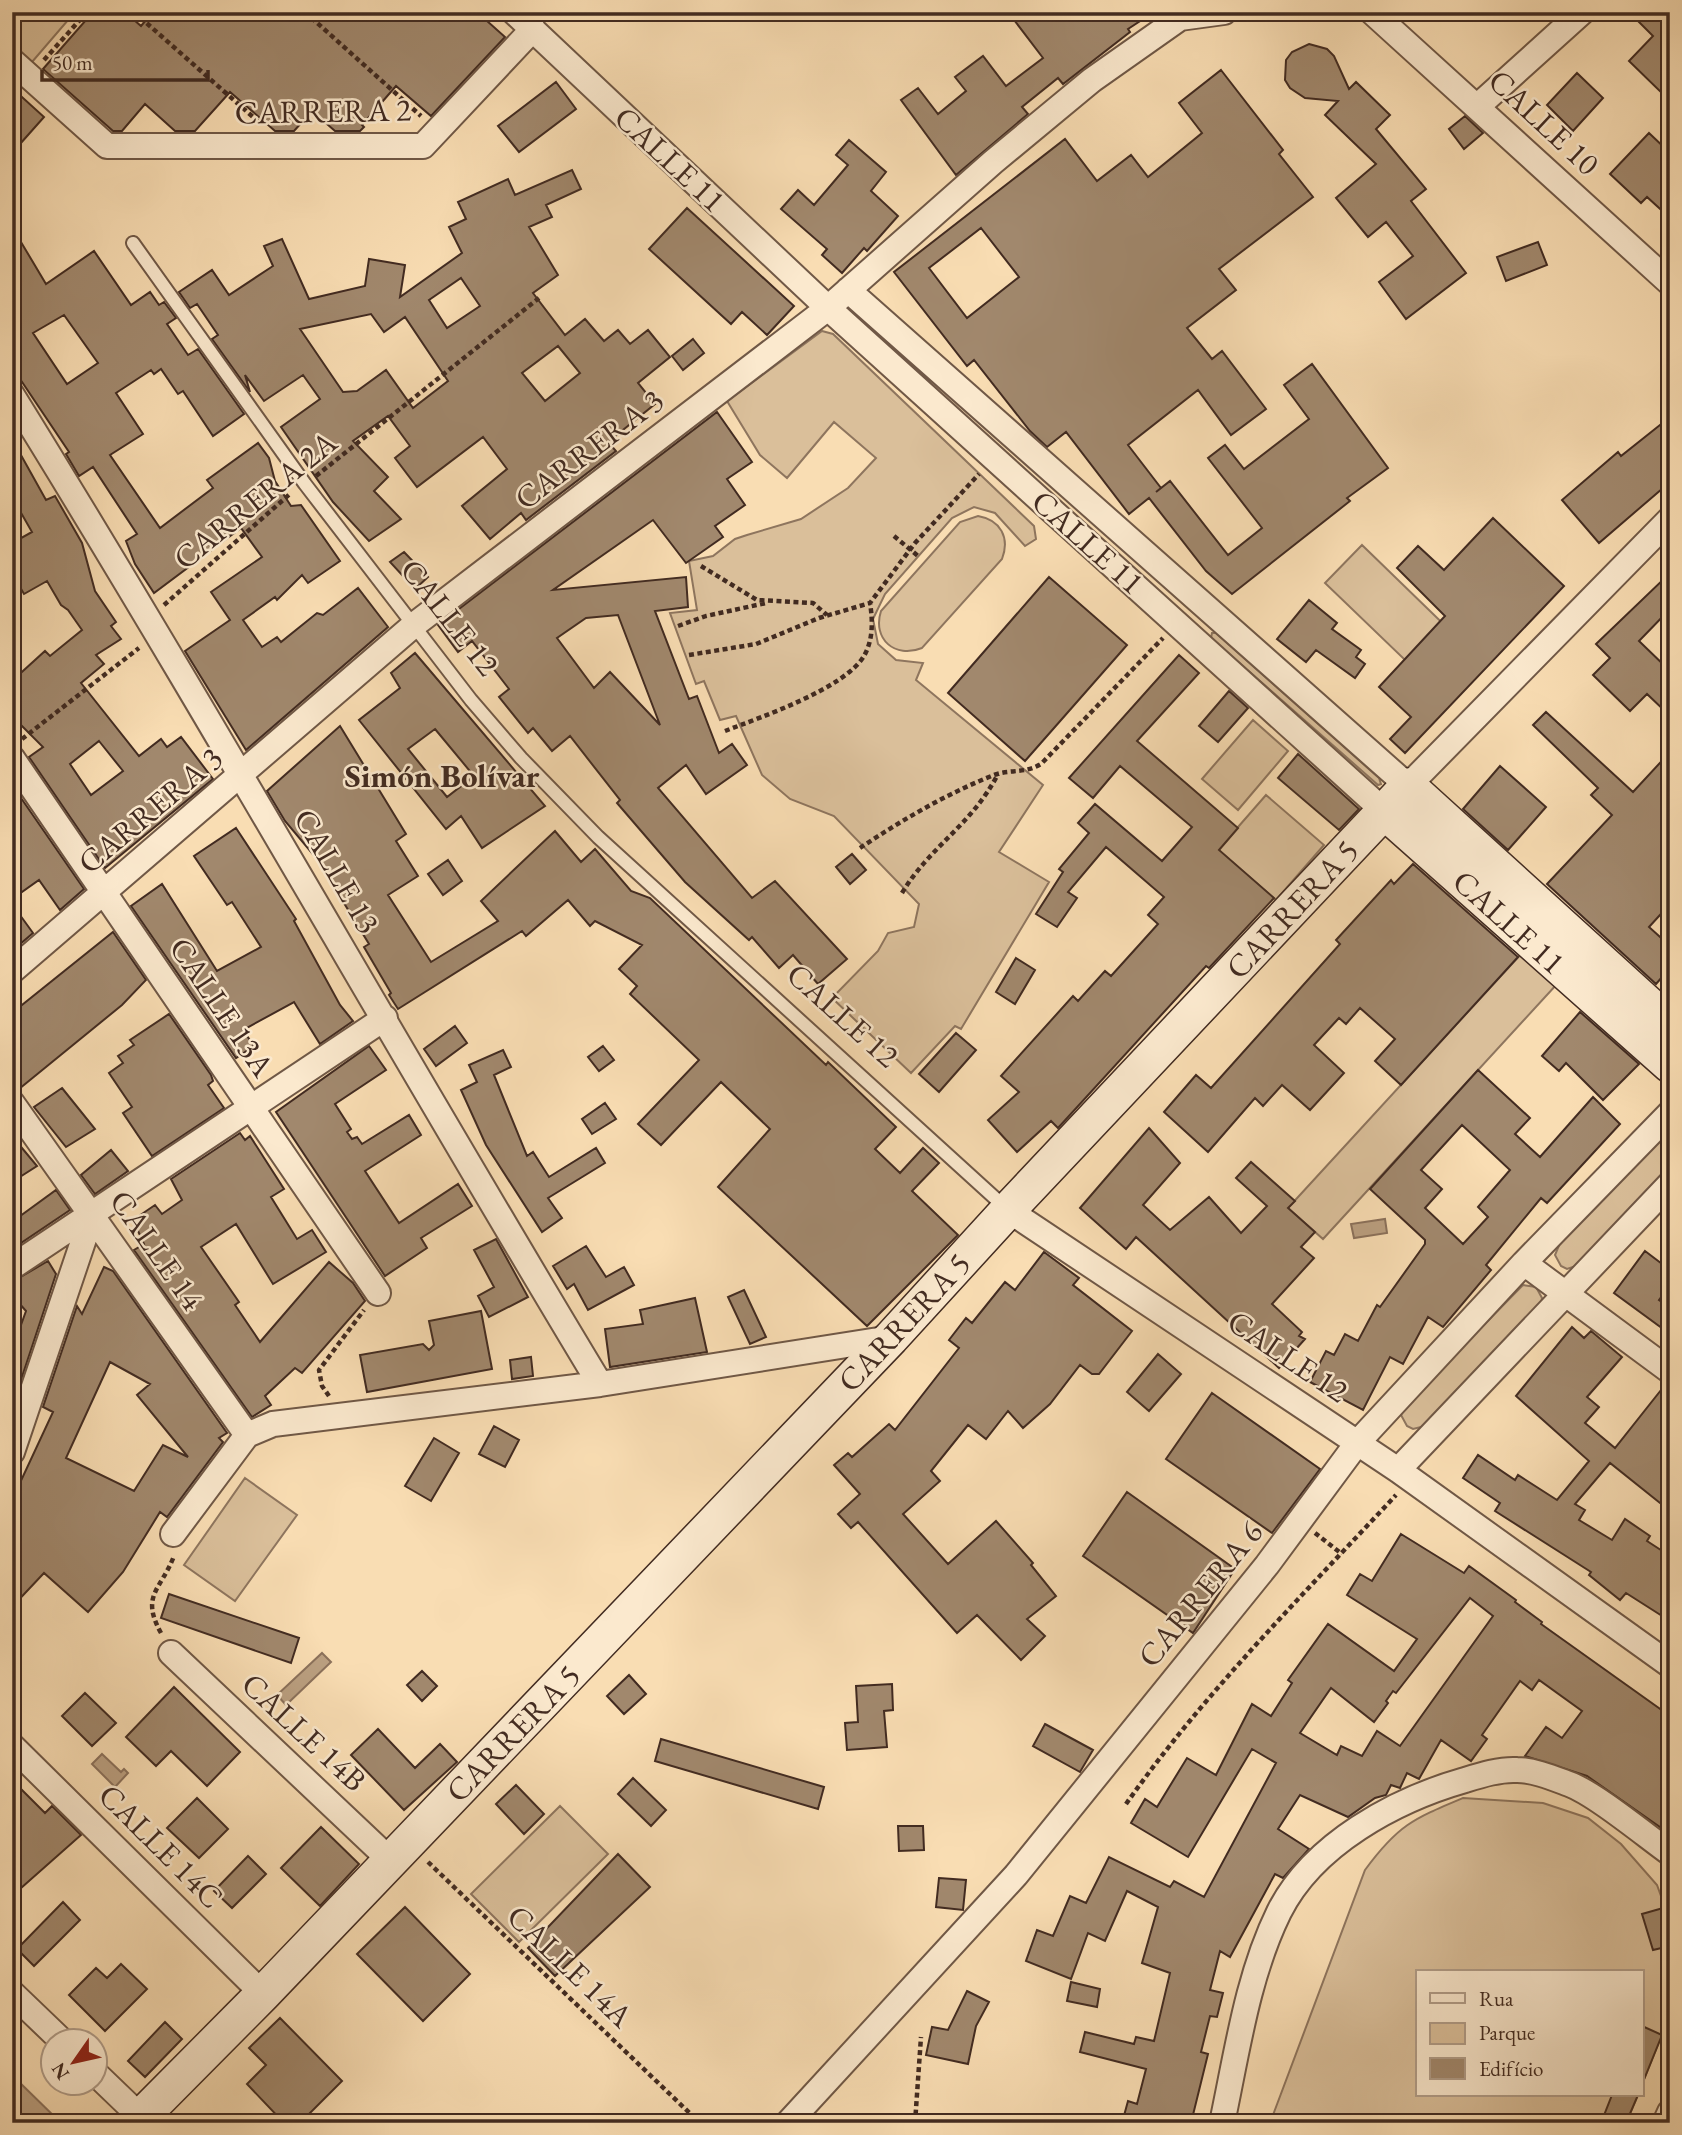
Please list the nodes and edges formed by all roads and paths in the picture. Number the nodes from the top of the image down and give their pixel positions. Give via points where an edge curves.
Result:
1 (87, 12) edge
2 (134, 12) edge
3 (304, 12) edge
4 (514, 12) edge
5 (1224, 12) edge
6 (1372, 12) edge
7 (1582, 12) edge
8 (533, 29) junction
9 (21, 69) edge
10 (1478, 106) junction
11 (437, 131) junction
12 (286, 146) junction
13 (133, 243) dead end
14 (1670, 283) edge
15 (848, 290) junction
16 (540, 298) dead end
17 (828, 308) junction
18 (12, 395) edge
19 (994, 458) junction
20 (305, 484) junction
21 (1670, 519) edge
22 (894, 536) dead end
23 (910, 550) junction
24 (918, 556) dead end
25 (701, 566) dead end
26 (1199, 599) junction
27 (774, 601) junction
28 (870, 603) junction
29 (827, 616) junction
30 (1178, 622) junction
31 (414, 625) junction
32 (678, 626) dead end
33 (156, 627) junction
34 (689, 655) dead end
35 (725, 731) dead end
36 (12, 747) edge
37 (12, 758) edge
38 (998, 773) junction
39 (243, 775) junction
40 (1408, 786) junction
41 (1385, 812) junction
42 (860, 848) dead end
43 (104, 892) junction
44 (902, 893) dead end
45 (12, 971) edge
46 (384, 1018) junction
47 (1670, 1024) edge
48 (1670, 1065) edge
49 (12, 1103) edge
50 (251, 1108) junction
51 (1670, 1113) edge
52 (1670, 1184) edge
53 (1008, 1210) junction
54 (92, 1215) junction
55 (1524, 1263) junction
56 (12, 1267) edge
57 (378, 1293) joint
58 (1568, 1294) junction
59 (891, 1338) junction
60 (1670, 1371) edge
61 (600, 1384) junction
62 (346, 1414) junction
63 (247, 1435) junction
64 (1358, 1442) junction
65 (12, 1452) edge
66 (1405, 1475) junction
67 (1300, 1521) junction
68 (173, 1534) joint
69 (1342, 1554) junction
70 (171, 1653) joint
71 (1670, 1665) edge
72 (12, 1745) edge
73 (1126, 1804) dead end
74 (400, 1852) junction
75 (1670, 1853) edge
76 (12, 1993) edge
77 (264, 1994) junction
78 (46, 2026) edge
79 (921, 2037) dead end
80 (108, 2087) edge
81 (1670, 2112) edge
82 (141, 2121) edge
83 (700, 2123) edge
84 (788, 2123) edge
85 (915, 2123) edge
86 (1222, 2123) edge
87 (1665, 2123) edge

1 - 9 path
2 - 12 path
3 - 11 path
4 - 8 street, CALLE 11
5 - 15 street, CARRERA 3 via 1180,18 1092,80
6 - 10 street, CALLE 10
7 - 10 street
8 - 11 street, CARRERA 2
8 - 17 street, CALLE 11
9 - 12 street, CARRERA 2 via 107,146
10 - 14 street, CALLE 10
11 - 12 street, CARRERA 2 via 423,146
13 - 20 lane, CALLE 12
15 - 17 street, CARRERA 3
15 - 26 street, CALLE 11
16 - 20 path, CARRERA 2A
17 - 19 street, CALLE 11
17 - 31 street, CARRERA 3
18 - 33 street, CALLE 13
19 - 23 path
19 - 30 street, CALLE 11
20 - 31 lane, CALLE 12
20 - 33 path, CARRERA 2A via 284,497 163,606
21 - 40 street, CARRERA 5
22 - 23 path
23 - 24 path
23 - 28 path
25 - 27 path via 757,600
26 - 30 street
26 - 40 street, CALLE 11
27 - 29 path via 813,603
27 - 32 path
28 - 29 path
28 - 35 path via 870,643 851,671 790,707
29 - 34 path via 757,644
30 - 38 path via 1041,764 1024,772
30 - 41 street, CALLE 11
31 - 39 street, CARRERA 3
31 - 53 lane, CALLE 12 via 480,710 575,815
33 - 36 path, CARRERA 2A via 148,641
33 - 39 street, CALLE 13
37 - 43 street, CALLE 13A
38 - 42 path via 942,797
38 - 44 path via 985,800 919,867
39 - 43 street, CARRERA 3
39 - 46 street, CALLE 13
40 - 41 street, CARRERA 5
40 - 47 street, CALLE 11
41 - 48 street, CALLE 11
41 - 53 street, CARRERA 5
43 - 45 street, CARRERA 3
43 - 50 street, CALLE 13A
46 - 50 street
46 - 61 street, CALLE 13
49 - 54 street, CALLE 14
50 - 54 street
50 - 57 street, CALLE 13A
51 - 55 street, CARRERA 6
52 - 58 street
53 - 59 street, CARRERA 5
53 - 64 street, CALLE 12
54 - 56 street
54 - 63 street, CALLE 14
54 - 65 street
55 - 58 street
55 - 64 street, CARRERA 6
57 - 62 path via 319,1370 322,1385
58 - 60 street
58 - 66 street
59 - 61 street
59 - 74 street, CARRERA 5
61 - 62 street
62 - 63 street via 273,1424
63 - 68 street
64 - 66 street, CALLE 12
64 - 67 street, CARRERA 6
66 - 69 path
66 - 71 street, CALLE 12
67 - 69 path
67 - 84 street, CARRERA 6 via 1016,1875
68 - 70 path via 173,1558 150,1604 152,1618
69 - 73 path via 1214,1692
70 - 74 street, CALLE 14B
72 - 77 street, CALLE 14C
74 - 77 street, CARRERA 5
74 - 83 path, CALLE 14A
75 - 86 street via 1572,1785 1518,1770 1449,1785 1390,1810 1324,1857 1279,1912 1249,2000
76 - 78 street
77 - 82 street, CARRERA 5
79 - 85 path
80 - 82 street
81 - 87 street

